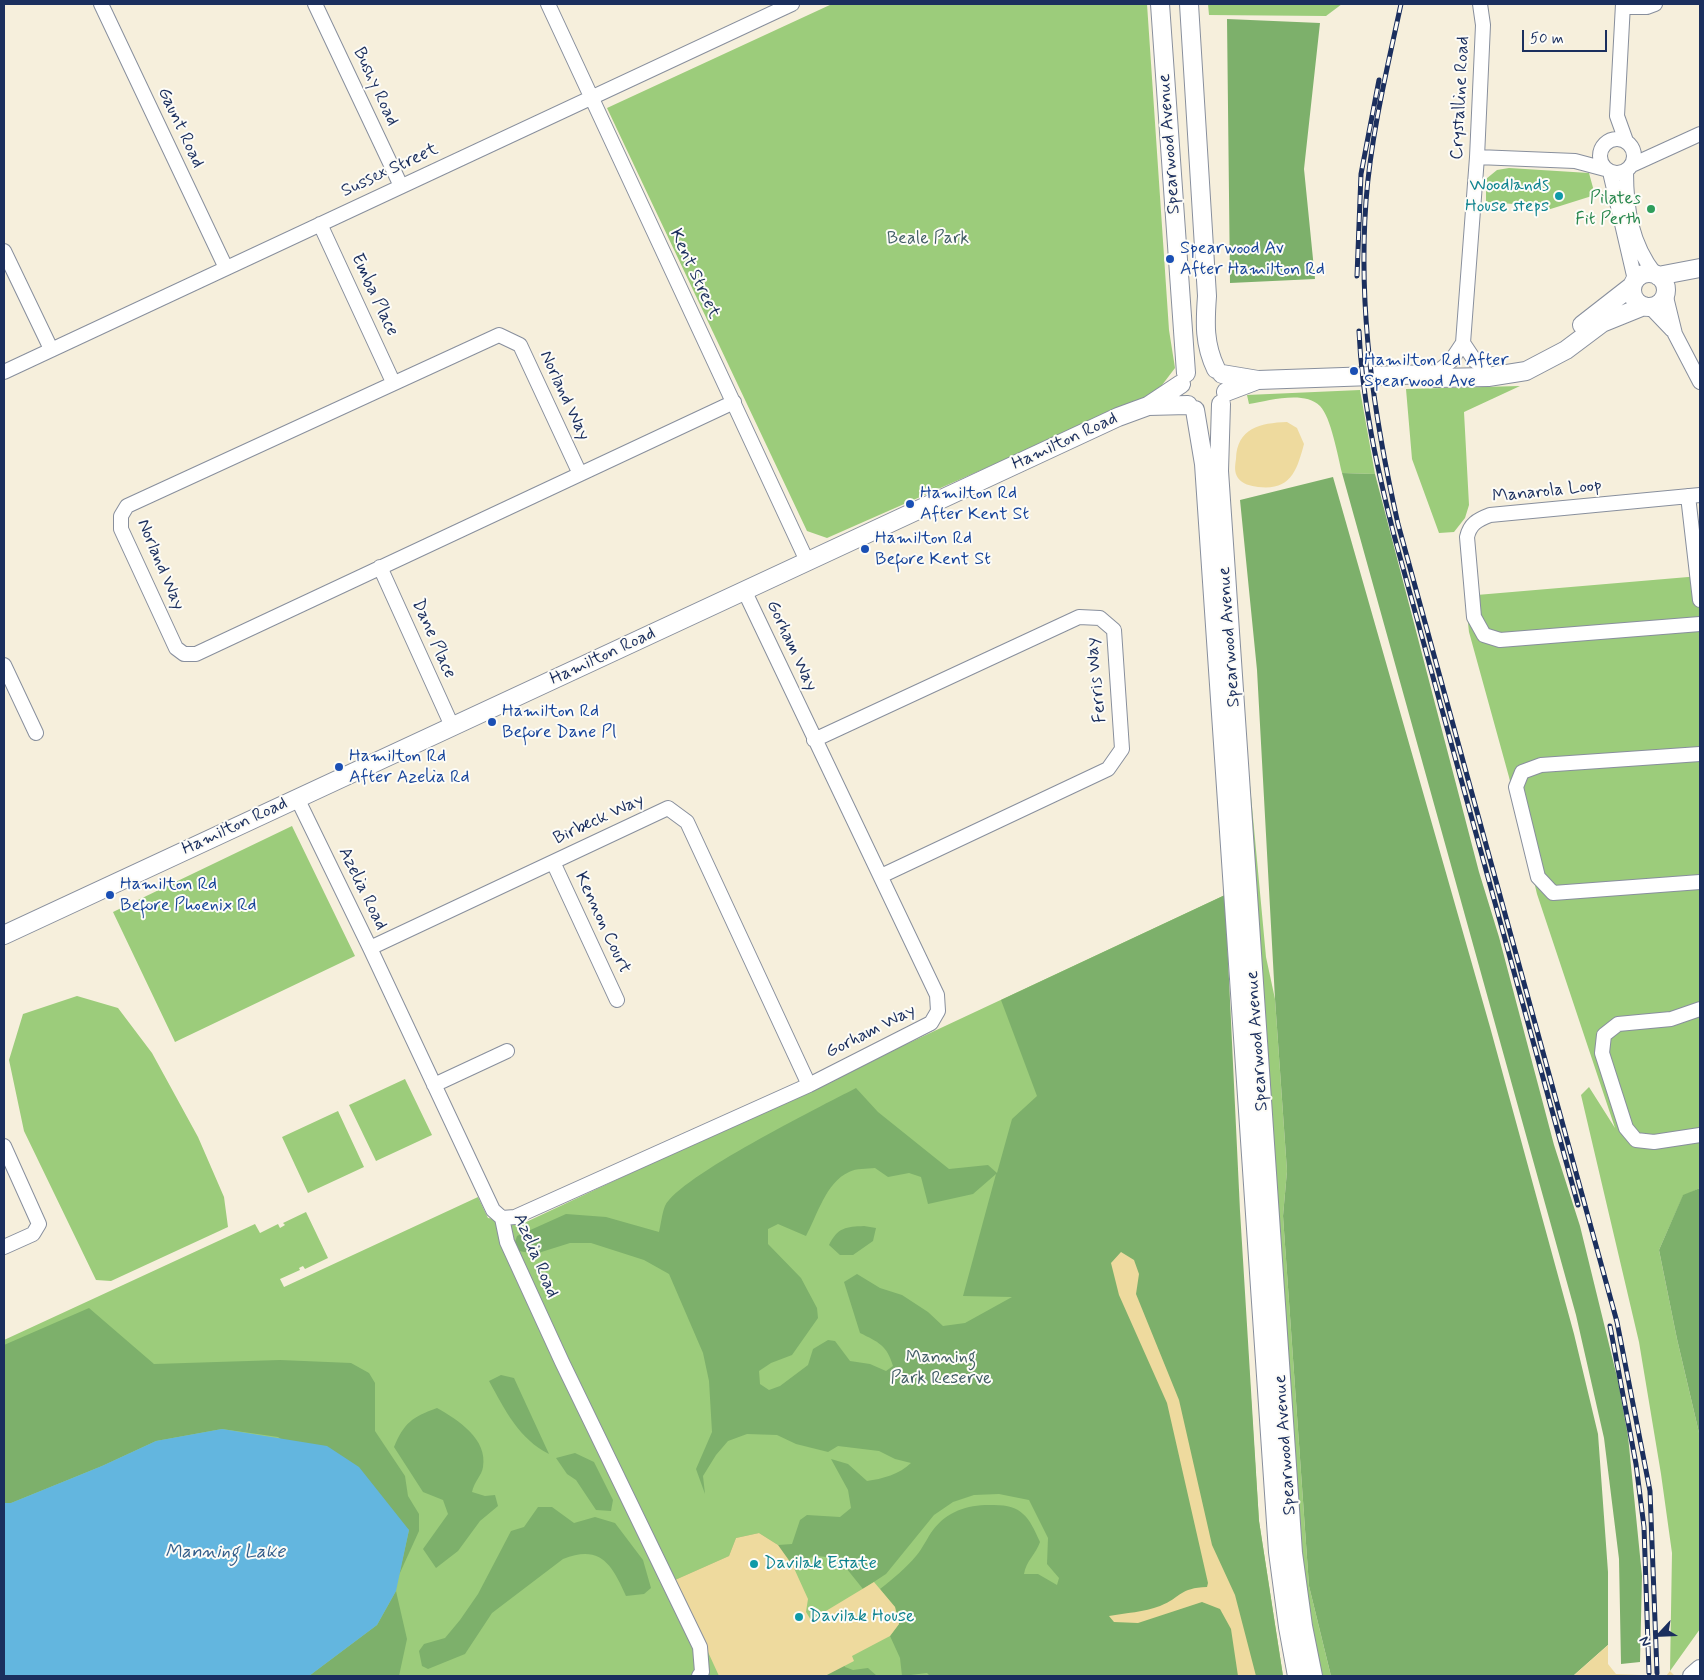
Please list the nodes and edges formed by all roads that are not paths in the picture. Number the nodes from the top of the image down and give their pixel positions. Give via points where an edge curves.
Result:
1 (101, 4) edge
2 (315, 4) edge
3 (548, 4) edge
4 (792, 4) edge
5 (1160, 4) edge
6 (1188, 4) edge
7 (1480, 4) edge
8 (1655, 4) edge
9 (1623, 5) edge
10 (591, 99) junction
11 (1617, 116) junction
12 (1700, 134) edge
13 (1628, 143) junction
14 (1604, 146) junction
15 (1665, 149) junction
16 (1477, 157) junction
17 (1575, 161) junction
18 (1629, 168) junction
19 (1608, 171) junction
20 (401, 186) junction
21 (320, 224) junction
22 (4, 251) edge
23 (226, 268) junction
24 (1700, 268) edge
25 (1700, 276) edge
26 (1634, 283) junction
27 (1661, 284) junction
28 (1647, 306) junction
29 (1675, 334) junction
30 (1463, 343) junction
31 (51, 350) junction
32 (1484, 368) junction
33 (1219, 371) junction
34 (4, 372) edge
35 (1435, 372) junction
36 (1184, 378) junction
37 (1258, 380) junction
38 (1700, 381) edge
39 (393, 382) junction
40 (1224, 398) junction
41 (734, 402) junction
42 (1148, 406) junction
43 (1191, 407) junction
44 (580, 474) junction
45 (1697, 496) edge
46 (806, 561) junction
47 (380, 567) junction
48 (744, 590) junction
49 (1700, 600) edge
50 (1700, 624) edge
51 (4, 666) edge
52 (452, 726) junction
53 (36, 733) dead end
54 (814, 740) junction
55 (1700, 754) edge
56 (296, 798) junction
57 (553, 862) junction
58 (881, 876) junction
59 (1700, 882) edge
60 (4, 935) edge
61 (370, 948) junction
62 (617, 1000) dead end
63 (1700, 1008) edge
64 (507, 1051) dead end
65 (434, 1085) junction
66 (809, 1085) junction
67 (1700, 1135) edge
68 (4, 1146) edge
69 (502, 1218) junction
70 (4, 1248) edge
71 (1700, 1669) edge
72 (699, 1676) edge
73 (1298, 1676) edge
74 (1312, 1676) edge
75 (1692, 1676) edge

1 - 23 street, Gaunt Road
2 - 20 street, Bushy Road
3 - 10 street, Kent Street
4 - 10 street, Sussex Street
5 - 36 main road, Spearwood Avenue
6 - 33 main road, Spearwood Avenue via 1207,296 1205,332 1207,348
7 - 16 street, Crystalline Road via 1483,25
8 - 9 street via 1647,7
9 - 11 street
10 - 20 street, Sussex Street
10 - 41 street, Kent Street
11 - 13 street
11 - 14 street
12 - 15 street
13 - 14 street via 1614,139
13 - 15 street via 1638,148
13 - 18 street via 1635,156
14 - 17 street
14 - 19 street via 1600,160
15 - 18 street
16 - 17 street
16 - 30 street, Crystalline Road
17 - 19 street
18 - 19 street via 1621,174
18 - 27 street via 1628,209 1633,234
19 - 26 street
20 - 21 street, Sussex Street
21 - 23 street, Sussex Street
21 - 39 street, Emba Place
22 - 31 street
23 - 31 street, Sussex Street
24 - 27 main road
25 - 27 main road
26 - 27 main road via 1646,273
26 - 28 main road via 1636,300
26 - 32 main road via 1548,351 1516,363
27 - 28 main road via 1660,303
27 - 29 street
28 - 29 street
28 - 35 main road via 1602,322 1566,350 1526,370 1488,377 1436,378
29 - 38 street
30 - 32 street
30 - 35 street via 1450,361
31 - 34 street, Sussex Street
32 - 35 main road
33 - 36 main road via 1203,365
33 - 37 main road
33 - 40 main road
35 - 37 main road
36 - 42 main road, Hamilton Road
36 - 43 main road via 1181,391
37 - 40 main road
39 - 44 street, Norland Way via 499,335 520,345
39 - 47 street, Norland Way via 127,506 121,516 121,529 176,648 184,654 196,654
40 - 43 main road via 1209,411
40 - 74 main road, Spearwood Avenue via 1219,471 1293,1553
41 - 44 street, Norland Way
41 - 46 street, Kent Street
42 - 43 main road, Hamilton Road
42 - 46 main road, Hamilton Road
43 - 73 main road, Spearwood Avenue via 1205,474 1278,1552
44 - 47 street, Norland Way
45 - 49 street
45 - 50 street, Manarola Loop via 1490,516 1470,527 1467,537 1474,618 1484,635 1500,640
46 - 48 main road, Hamilton Road
47 - 52 street, Dane Place
48 - 52 main road, Hamilton Road
48 - 54 street, Gorham Way
51 - 53 street
52 - 56 main road, Hamilton Road
54 - 58 street, Gorham Way
54 - 58 street, Ferris Way via 1079,617 1100,618 1114,630 1122,749 1108,770
55 - 59 street via 1541,765 1522,772 1516,786 1538,878 1553,894
56 - 60 main road, Hamilton Road
56 - 61 street, Azelia Road
57 - 61 street, Birbeck Way
57 - 62 street, Kennon Court
57 - 66 street, Birbeck Way via 668,808 687,822
58 - 66 street, Gorham Way via 937,995 938,1011 931,1023
61 - 65 street, Azelia Road
63 - 67 street via 1671,1019 1618,1024 1604,1035 1602,1053 1626,1128 1636,1140 1654,1142
64 - 65 street
65 - 69 street, Azelia Road via 493,1210
66 - 69 street, Gorham Way via 515,1218
68 - 70 street via 39,1224 33,1234
69 - 72 street, Azelia Road via 507,1242 558,1354 700,1647 702,1672
71 - 75 main road

